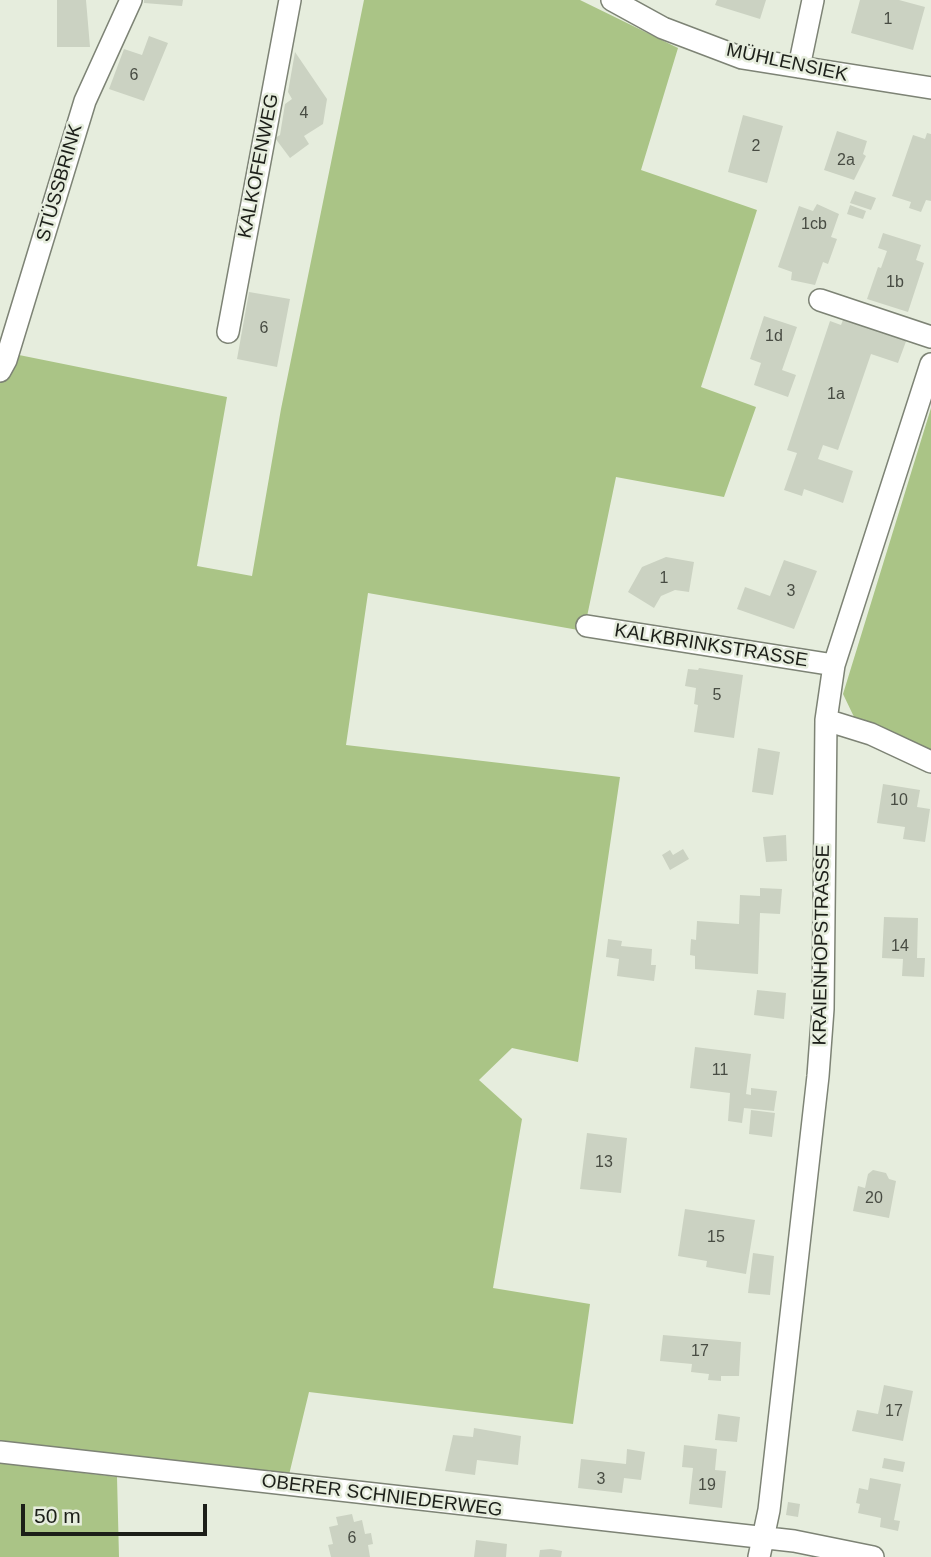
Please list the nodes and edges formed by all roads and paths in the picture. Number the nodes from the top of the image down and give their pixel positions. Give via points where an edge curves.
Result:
1 (131, 0) edge
2 (290, 0) edge
3 (612, 0) edge
4 (813, 0) edge
5 (799, 67) junction
6 (931, 88) edge
7 (820, 300) dead end
8 (228, 332) dead end
9 (931, 337) edge
10 (931, 364) edge
11 (0, 371) edge
12 (587, 626) dead end
13 (834, 665) junction
14 (826, 720) junction
15 (931, 762) edge
16 (0, 1452) edge
17 (762, 1548) edge
18 (873, 1557) edge

1 - 11 street, STÜSSBRINK via 85,101
2 - 8 street, KALKOFENWEG
3 - 5 street, MÜHLENSIEK via 663,28 742,58
4 - 5 street
5 - 6 street, MÜHLENSIEK
7 - 9 street
10 - 13 street, KRAIENHOPSTRASSE
12 - 13 street, KALKBRINKSTRASSE
13 - 14 street, KRAIENHOPSTRASSE
14 - 15 street via 871,734
14 - 17 street, KRAIENHOPSTRASSE via 819,1063
16 - 17 street, OBERER SCHNIEDERWEG
17 - 18 street, OBERER SCHNIEDERWEG via 794,1541

